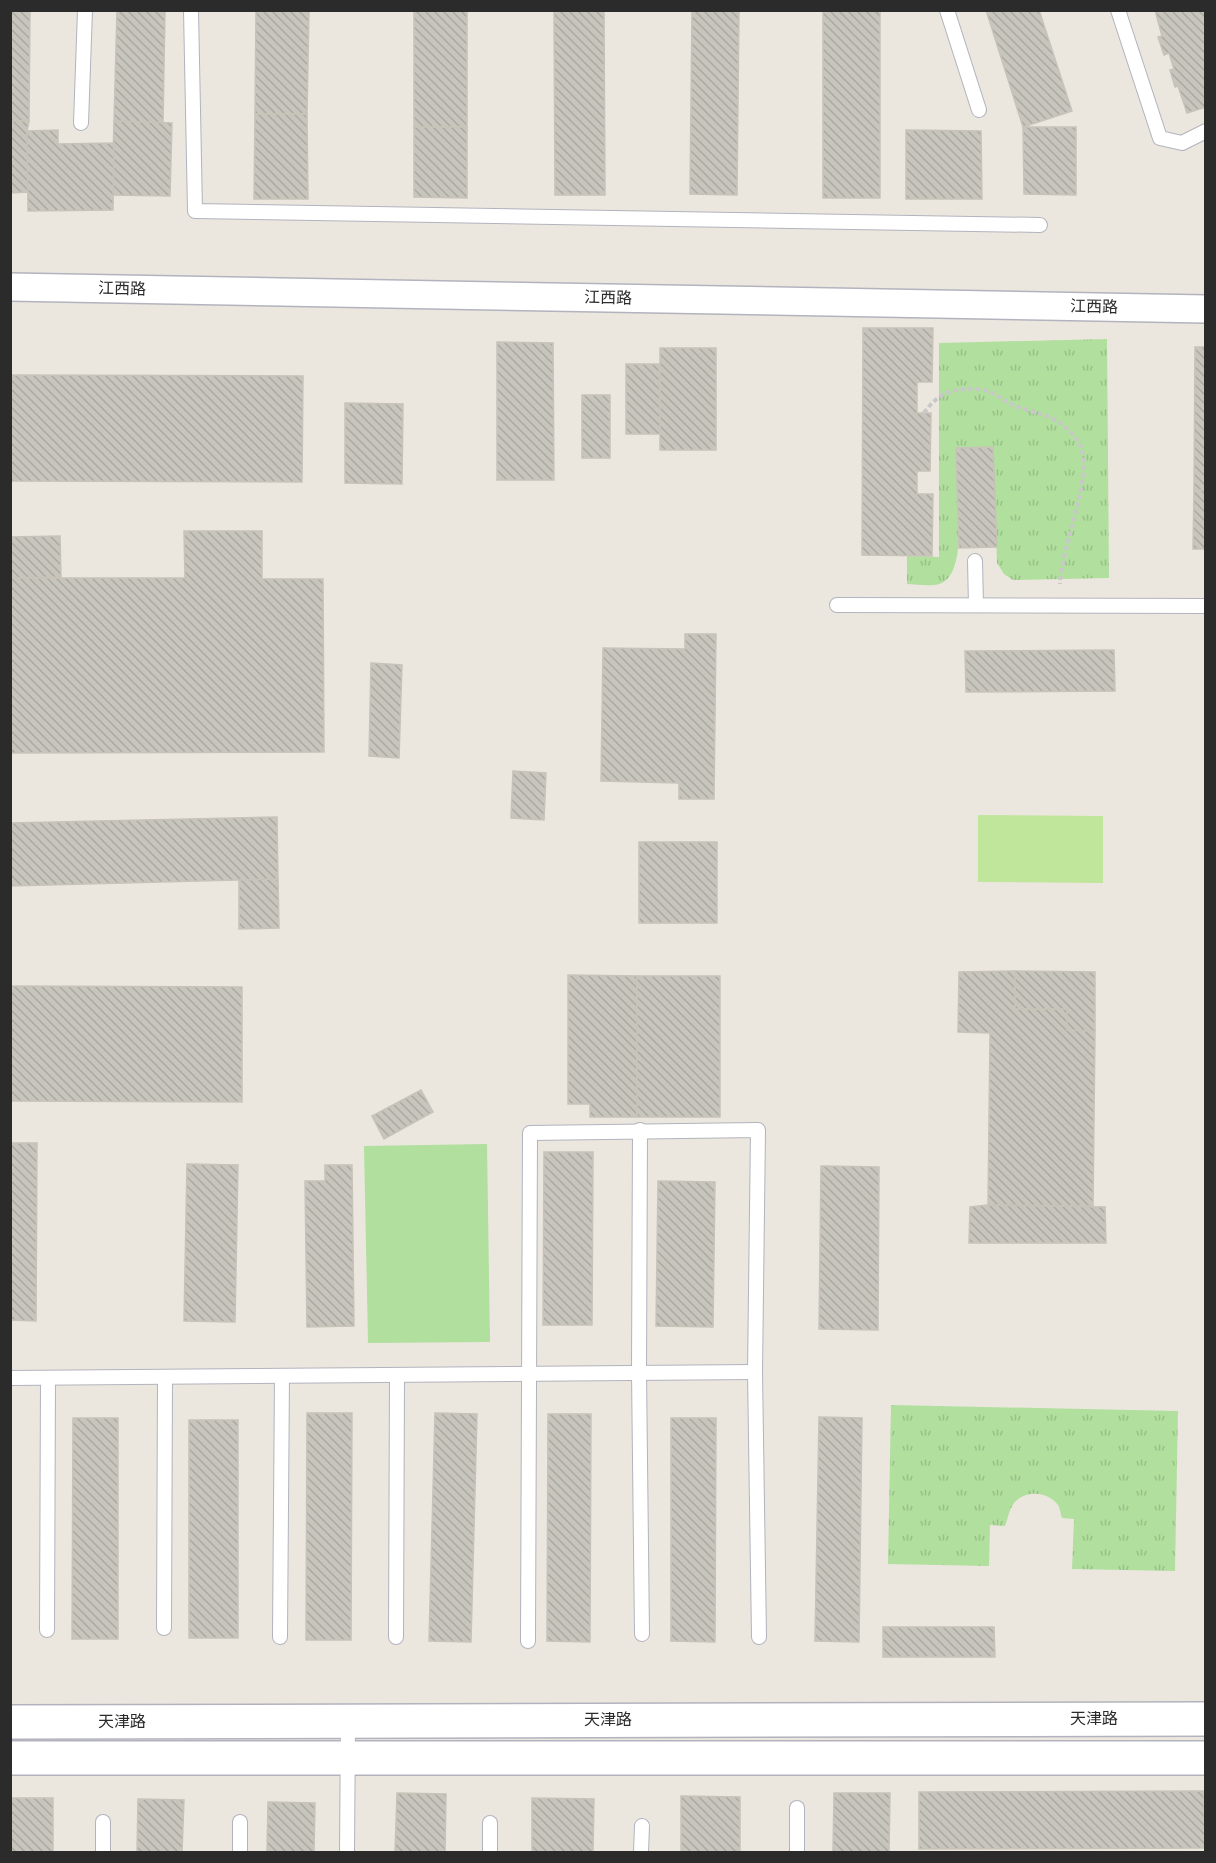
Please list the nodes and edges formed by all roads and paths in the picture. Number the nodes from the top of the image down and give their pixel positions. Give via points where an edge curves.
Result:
1 (85, 10) edge
2 (191, 10) edge
3 (947, 10) edge
4 (1118, 10) edge
5 (979, 110) dead end
6 (81, 123) dead end
7 (1206, 131) edge
8 (1040, 225) dead end
9 (10, 288) edge
10 (1206, 309) edge
11 (924, 413) dead end
12 (975, 561) dead end
13 (837, 605) dead end
14 (976, 605) junction
15 (1059, 606) junction
16 (1206, 606) edge
17 (640, 1130) junction
18 (639, 1372) junction
19 (755, 1372) junction
20 (528, 1374) junction
21 (397, 1375) junction
22 (282, 1376) junction
23 (165, 1377) junction
24 (10, 1378) edge
25 (48, 1378) junction
26 (164, 1628) dead end
27 (47, 1629) dead end
28 (642, 1634) dead end
29 (280, 1637) dead end
30 (396, 1637) dead end
31 (759, 1637) dead end
32 (528, 1641) dead end
33 (1206, 1719) edge
34 (348, 1721) junction
35 (10, 1722) edge
36 (10, 1758) edge
37 (1206, 1758) edge
38 (348, 1759) junction
39 (797, 1808) dead end
40 (103, 1822) dead end
41 (240, 1822) dead end
42 (490, 1823) dead end
43 (642, 1826) dead end
44 (103, 1852) edge
45 (240, 1852) edge
46 (347, 1852) edge
47 (490, 1852) edge
48 (641, 1852) edge
49 (797, 1852) edge

1 - 6 lane
2 - 8 lane via 195,211
3 - 5 lane
4 - 7 lane via 1160,138 1182,143
9 - 10 street, 江西路
11 - 15 path via 933,400 946,392 988,390 1014,406 1057,420 1080,446 1083,464 1064,556
12 - 14 lane
13 - 14 lane
14 - 15 lane
15 - 16 lane
17 - 18 lane
17 - 19 lane via 758,1130
17 - 20 lane via 530,1133
18 - 19 lane
18 - 20 lane
18 - 28 lane
19 - 31 lane
20 - 21 lane
20 - 32 lane
21 - 22 lane
21 - 30 lane
22 - 23 lane
22 - 29 lane
23 - 25 lane
23 - 26 lane
24 - 25 lane
25 - 27 lane
33 - 34 main road, 天津路
34 - 35 main road, 天津路
34 - 38 lane
36 - 38 main road
37 - 38 main road
38 - 46 lane
39 - 49 lane
40 - 44 lane
41 - 45 lane
42 - 47 lane
43 - 48 lane

